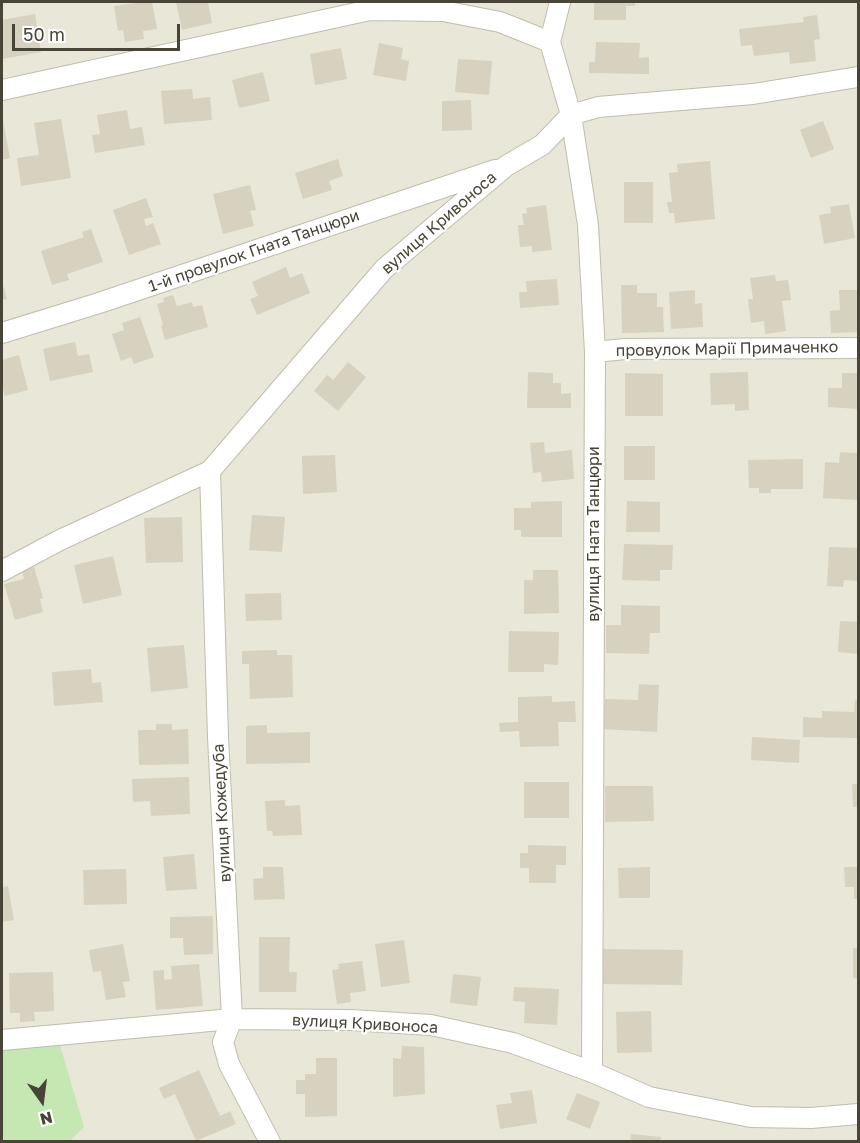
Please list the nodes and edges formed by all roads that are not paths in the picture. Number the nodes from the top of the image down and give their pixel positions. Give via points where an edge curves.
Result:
1 (560, 2) edge
2 (550, 42) junction
3 (858, 77) edge
4 (2, 90) edge
5 (571, 115) junction
6 (506, 166) junction
7 (2, 333) edge
8 (858, 348) edge
9 (595, 352) junction
10 (210, 471) junction
11 (2, 571) edge
12 (232, 1019) junction
13 (2, 1040) edge
14 (592, 1072) junction
15 (858, 1114) edge
16 (270, 1142) edge

1 - 2 street
2 - 4 street via 500,22 443,11 370,10
2 - 5 street, вулиця Гната Танцюри
3 - 5 street via 753,94 597,107
5 - 6 street, вулиця Кривоноса via 542,145
5 - 9 street, вулиця Гната Танцюри via 588,225
6 - 7 street, 1-й провулок Гната Танцюри
6 - 10 street, вулиця Кривоноса via 384,269
8 - 9 street, провулок Марії Примаченко
9 - 14 street, вулиця Гната Танцюри
10 - 11 street, вулиця Кривоноса
10 - 12 street, вулиця Кожедуба
12 - 13 street, вулиця Кривоноса
12 - 14 street, вулиця Кривоноса via 431,1025 513,1043
12 - 16 street, вулиця Кожедуба via 223,1042 229,1064
14 - 15 street, вулиця Кривоноса via 649,1097 751,1117

